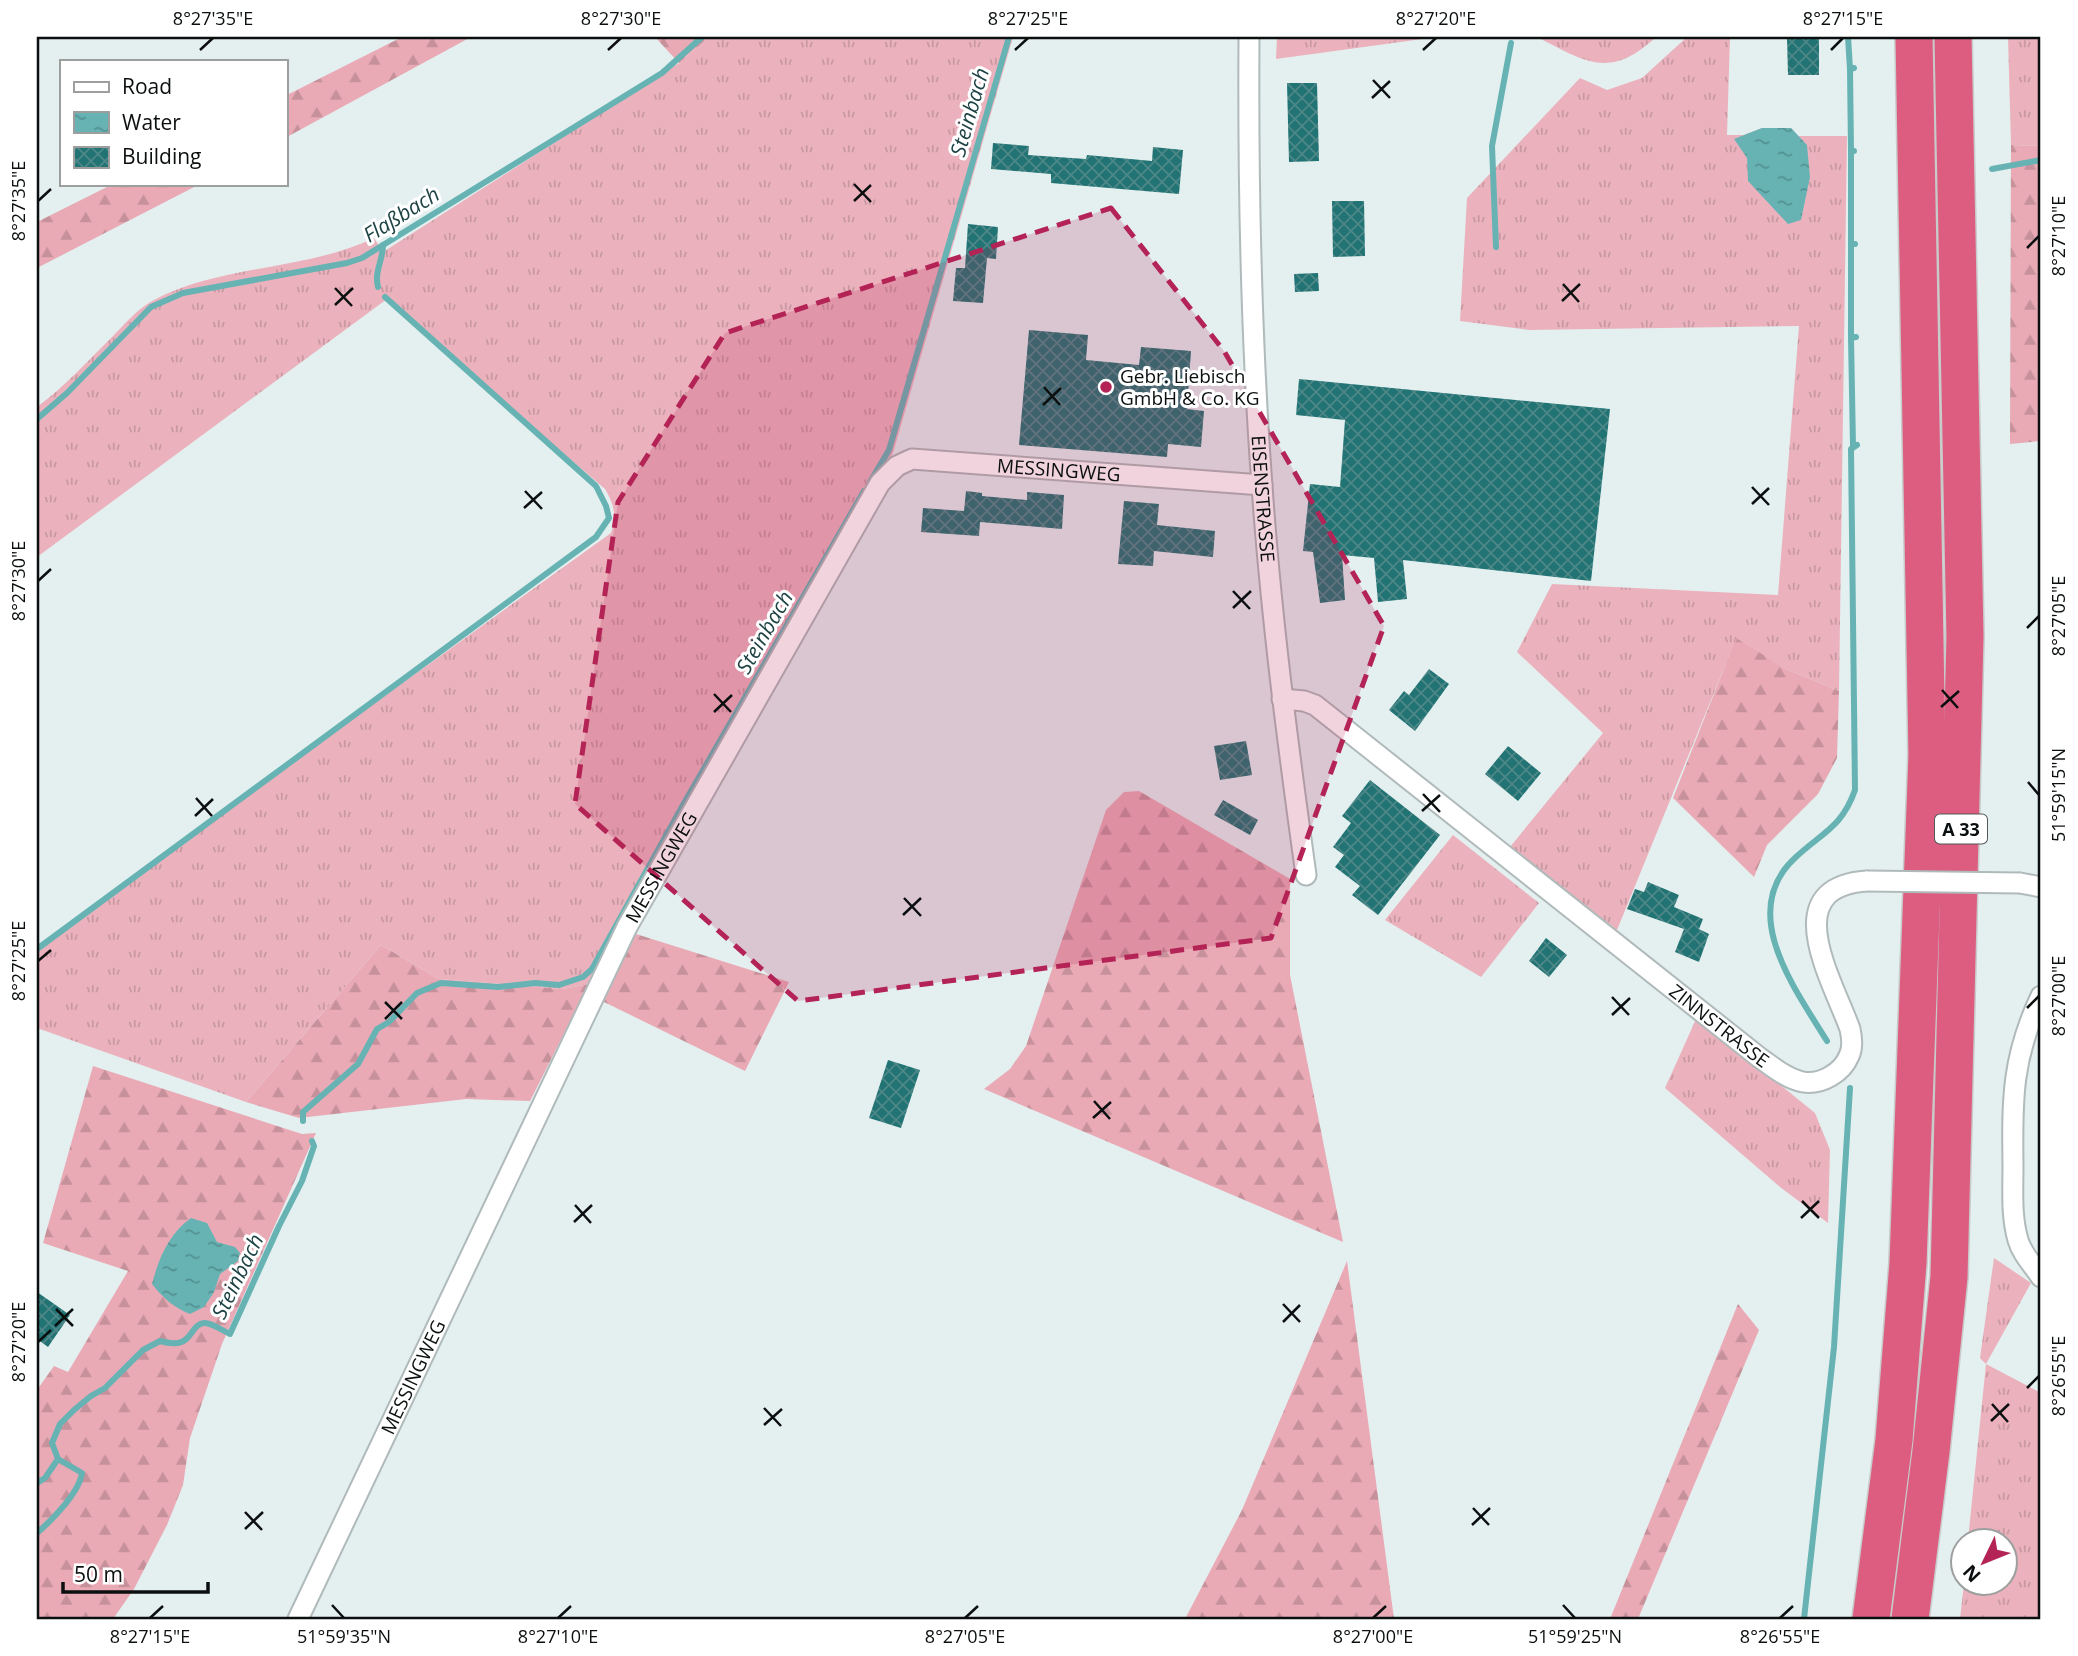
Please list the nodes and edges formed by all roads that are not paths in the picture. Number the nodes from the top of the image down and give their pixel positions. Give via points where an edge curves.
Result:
1 (1249, 37) edge
2 (1914, 37) edge
3 (1953, 37) edge
4 (1262, 485) junction
5 (1282, 699) junction
6 (1306, 875) dead end
7 (2041, 887) edge
8 (2041, 996) edge
9 (2041, 1277) edge
10 (298, 1619) edge
11 (1871, 1619) edge
12 (1910, 1619) edge

1 - 4 street, EISENSTRASSE via 1248,181
2 - 11 highway, A 33 via 1927,768 1908,1263 1894,1440
3 - 12 highway, A 33 via 1965,636 1949,1277
4 - 5 street, EISENSTRASSE
4 - 10 street, MESSINGWEG via 912,459 880,483 627,927
5 - 6 street, EISENSTRASSE
5 - 7 street, ZINNSTRASSE, bridge via 1315,705 1760,1058 1806,1083 1824,1080 1841,1069 1852,1042 1815,924 1822,901 1836,887 1867,881
8 - 9 street via 2020,1049 2012,1119 2018,1240

